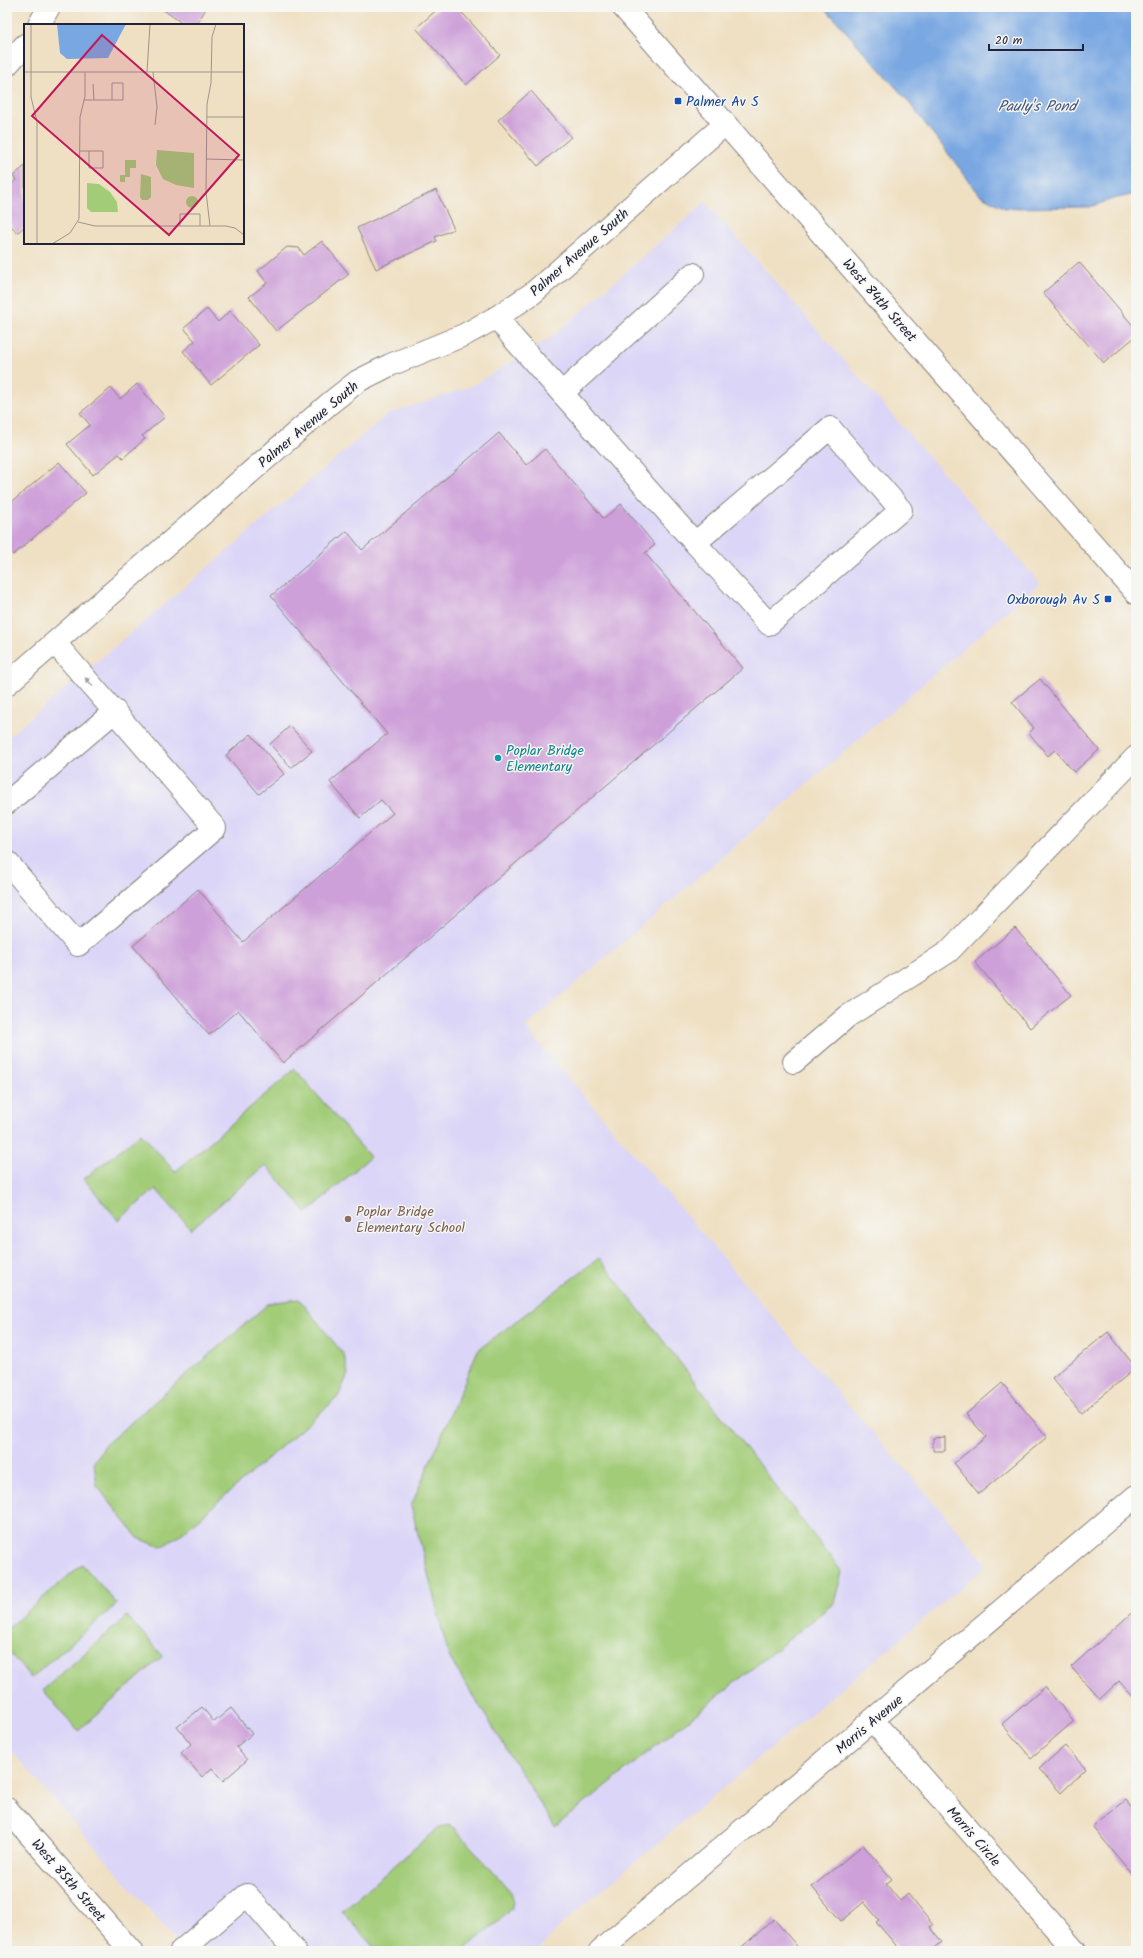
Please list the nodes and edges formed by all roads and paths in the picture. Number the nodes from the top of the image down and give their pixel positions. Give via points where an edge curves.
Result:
1 (49, 7) edge
2 (623, 7) edge
3 (40, 24) edge
4 (24, 46) edge
5 (7, 65) edge
6 (725, 124) junction
7 (693, 274) dead end
8 (497, 317) junction
9 (562, 393) junction
10 (695, 543) junction
11 (1136, 593) edge
12 (55, 644) junction
13 (7, 684) edge
14 (115, 711) junction
15 (1136, 757) edge
16 (7, 803) edge
17 (7, 862) edge
18 (794, 1062) dead end
19 (1136, 1496) edge
20 (873, 1721) junction
21 (7, 1808) edge
22 (131, 1951) edge
23 (181, 1951) edge
24 (295, 1951) edge
25 (600, 1951) edge
26 (1074, 1951) edge

1 - 3 street
2 - 6 street, West 84th Street
4 - 5 street
6 - 8 street, Palmer Avenue South via 533,293
6 - 11 street, West 84th Street
7 - 9 street
8 - 9 street
8 - 12 street, Palmer Avenue South via 464,335 390,364 358,381
9 - 10 street
10 - 10 street via 830,428 901,510 769,624
12 - 13 street, Palmer Avenue South
14 -> 12 street
14 - 16 street
14 - 17 street via 215,828 78,945
15 - 18 street via 948,952 848,1016
19 - 20 street, Morris Avenue
20 - 25 street, Morris Avenue
20 - 26 street, Morris Circle
21 - 22 street, West 85th Street
23 - 24 street via 246,1895

